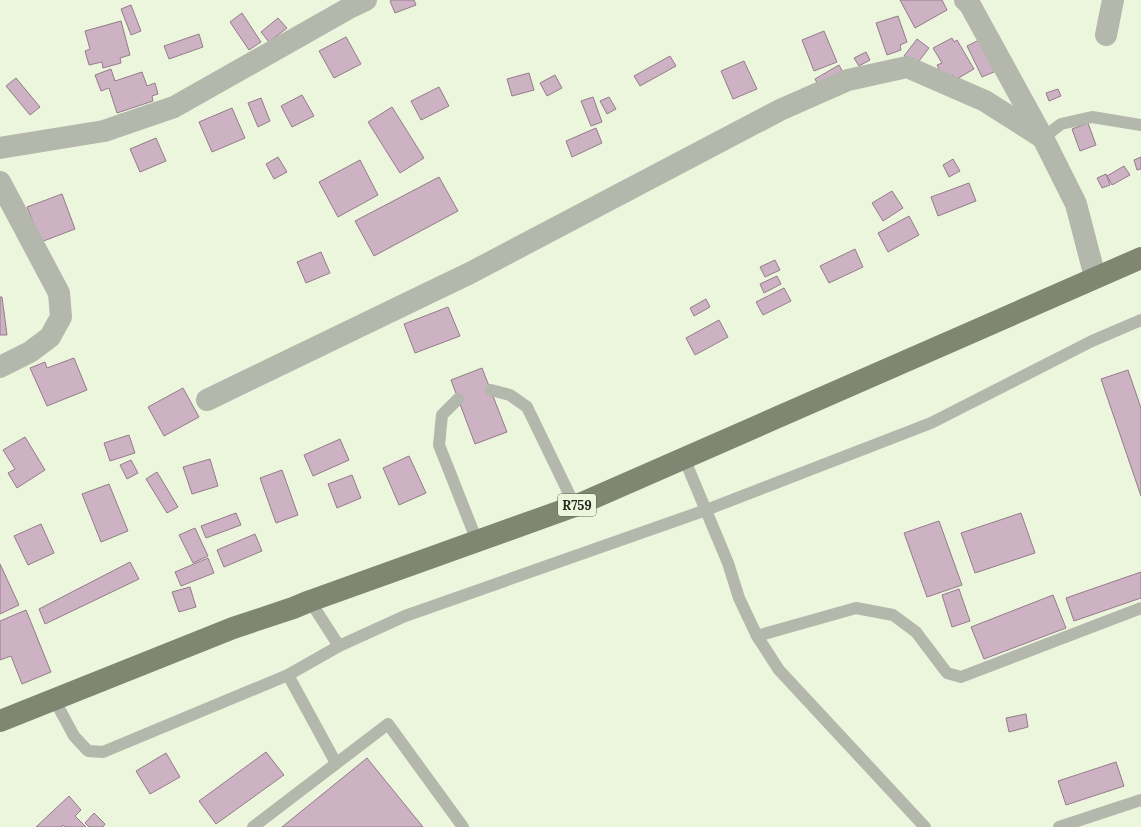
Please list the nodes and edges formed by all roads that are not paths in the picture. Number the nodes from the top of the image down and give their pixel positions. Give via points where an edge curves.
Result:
1 (965, 0) edge
2 (1113, 0) edge
3 (354, 2) edge
4 (1106, 35) dead end
5 (1141, 125) edge
6 (1043, 138) junction
7 (0, 148) edge
8 (0, 182) edge
9 (1141, 258) edge
10 (1095, 277) junction
11 (1141, 320) edge
12 (0, 367) edge
13 (491, 390) dead end
14 (458, 399) dead end
15 (207, 400) dead end
16 (684, 458) junction
17 (575, 506) junction
18 (706, 510) junction
19 (477, 542) junction
20 (310, 601) junction
21 (1141, 608) edge
22 (757, 636) junction
23 (339, 646) junction
24 (288, 675) junction
25 (54, 699) junction
26 (0, 720) edge
27 (336, 763) junction
28 (1141, 800) edge
29 (253, 827) edge
30 (463, 827) edge
31 (925, 827) edge
32 (1059, 827) edge

1 - 6 street
2 - 4 street
3 - 7 street via 174,108 104,131
5 - 6 lane via 1092,116 1061,124
6 - 10 street via 1076,204
6 - 15 street via 985,101 907,67 848,80 780,110 470,273
8 - 12 street via 59,293 61,317 50,337 30,352
9 - 10 main road, R759
10 - 16 main road, R759
11 - 18 lane via 931,423
13 - 17 lane via 510,395 527,407
14 - 19 lane via 442,415 439,445
16 - 17 main road, R759
16 - 18 lane
17 - 19 main road, R759
18 - 22 lane via 739,598
18 - 23 lane via 405,616
19 - 20 main road, R759
20 - 23 lane
20 - 25 main road, R759 via 233,628
21 - 22 lane via 961,677 947,673 916,632 893,615 856,608
22 - 31 lane via 779,670
23 - 24 lane
24 - 25 lane via 103,752 88,751 74,736
24 - 27 lane
25 - 26 main road, R759
27 - 29 lane
27 - 30 lane via 388,724
28 - 32 lane

